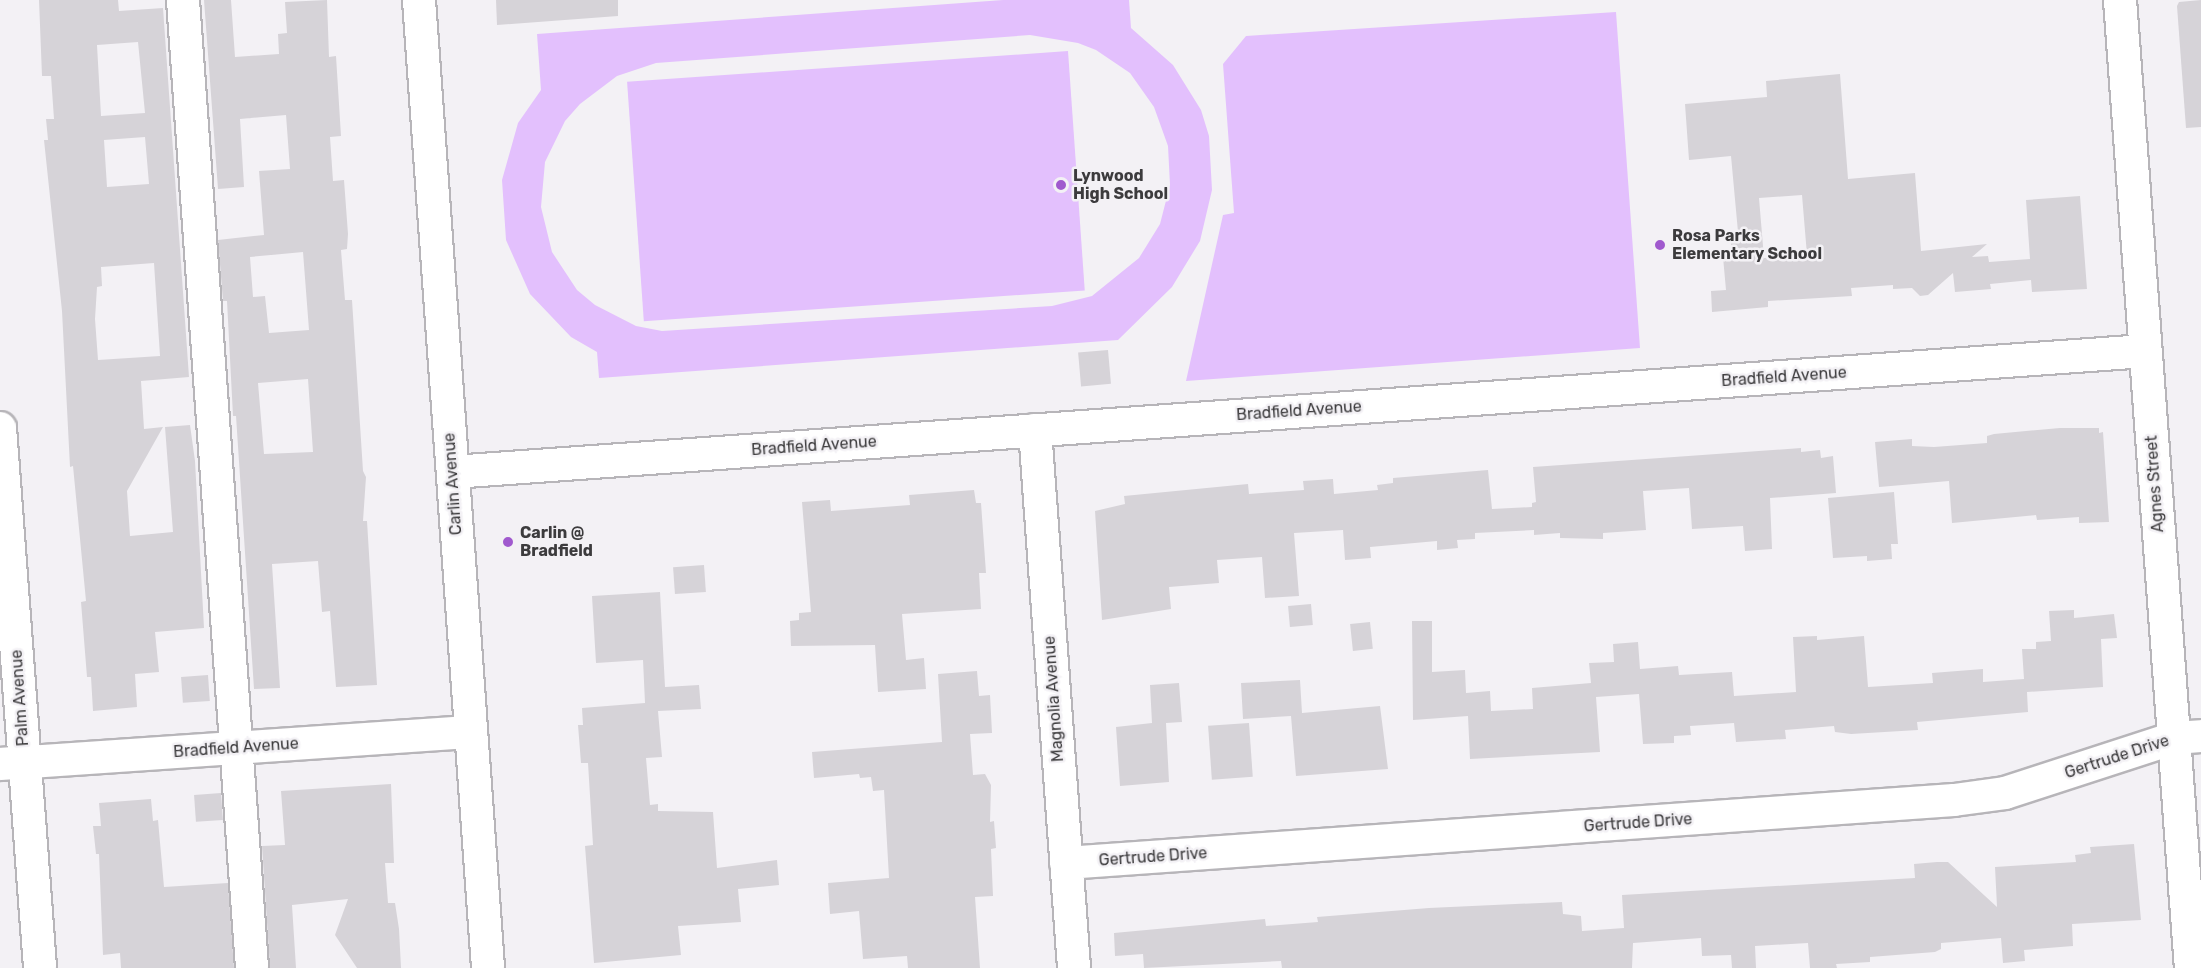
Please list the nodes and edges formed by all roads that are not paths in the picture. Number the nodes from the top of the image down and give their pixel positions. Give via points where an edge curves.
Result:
1 (183, 0) edge
2 (419, 0) edge
3 (2120, 0) edge
4 (2145, 351) junction
5 (0, 428) edge
6 (1035, 430) junction
7 (453, 472) junction
8 (471, 732) junction
9 (2187, 737) edge
10 (237, 748) junction
11 (12, 763) edge
12 (1066, 863) junction
13 (40, 968) edge
14 (252, 968) edge
15 (488, 968) edge
16 (1074, 968) edge
17 (2190, 968) edge

1 - 10 street
2 - 7 street, Carlin Avenue
3 - 4 street, Agnes Street
4 - 6 street, Bradfield Avenue
4 - 9 street, Agnes Street
5 - 11 street, Palm Avenue
6 - 7 street, Bradfield Avenue
6 - 12 street, Magnolia Avenue
7 - 8 street, Carlin Avenue
8 - 10 street, Bradfield Avenue
8 - 15 street, Carlin Avenue
9 - 12 street, Gertrude Drive via 2005,793 1954,800
9 - 17 street, Agnes Street
10 - 11 street, Bradfield Avenue
10 - 14 street
11 - 13 street, Palm Avenue
12 - 16 street, Magnolia Avenue

